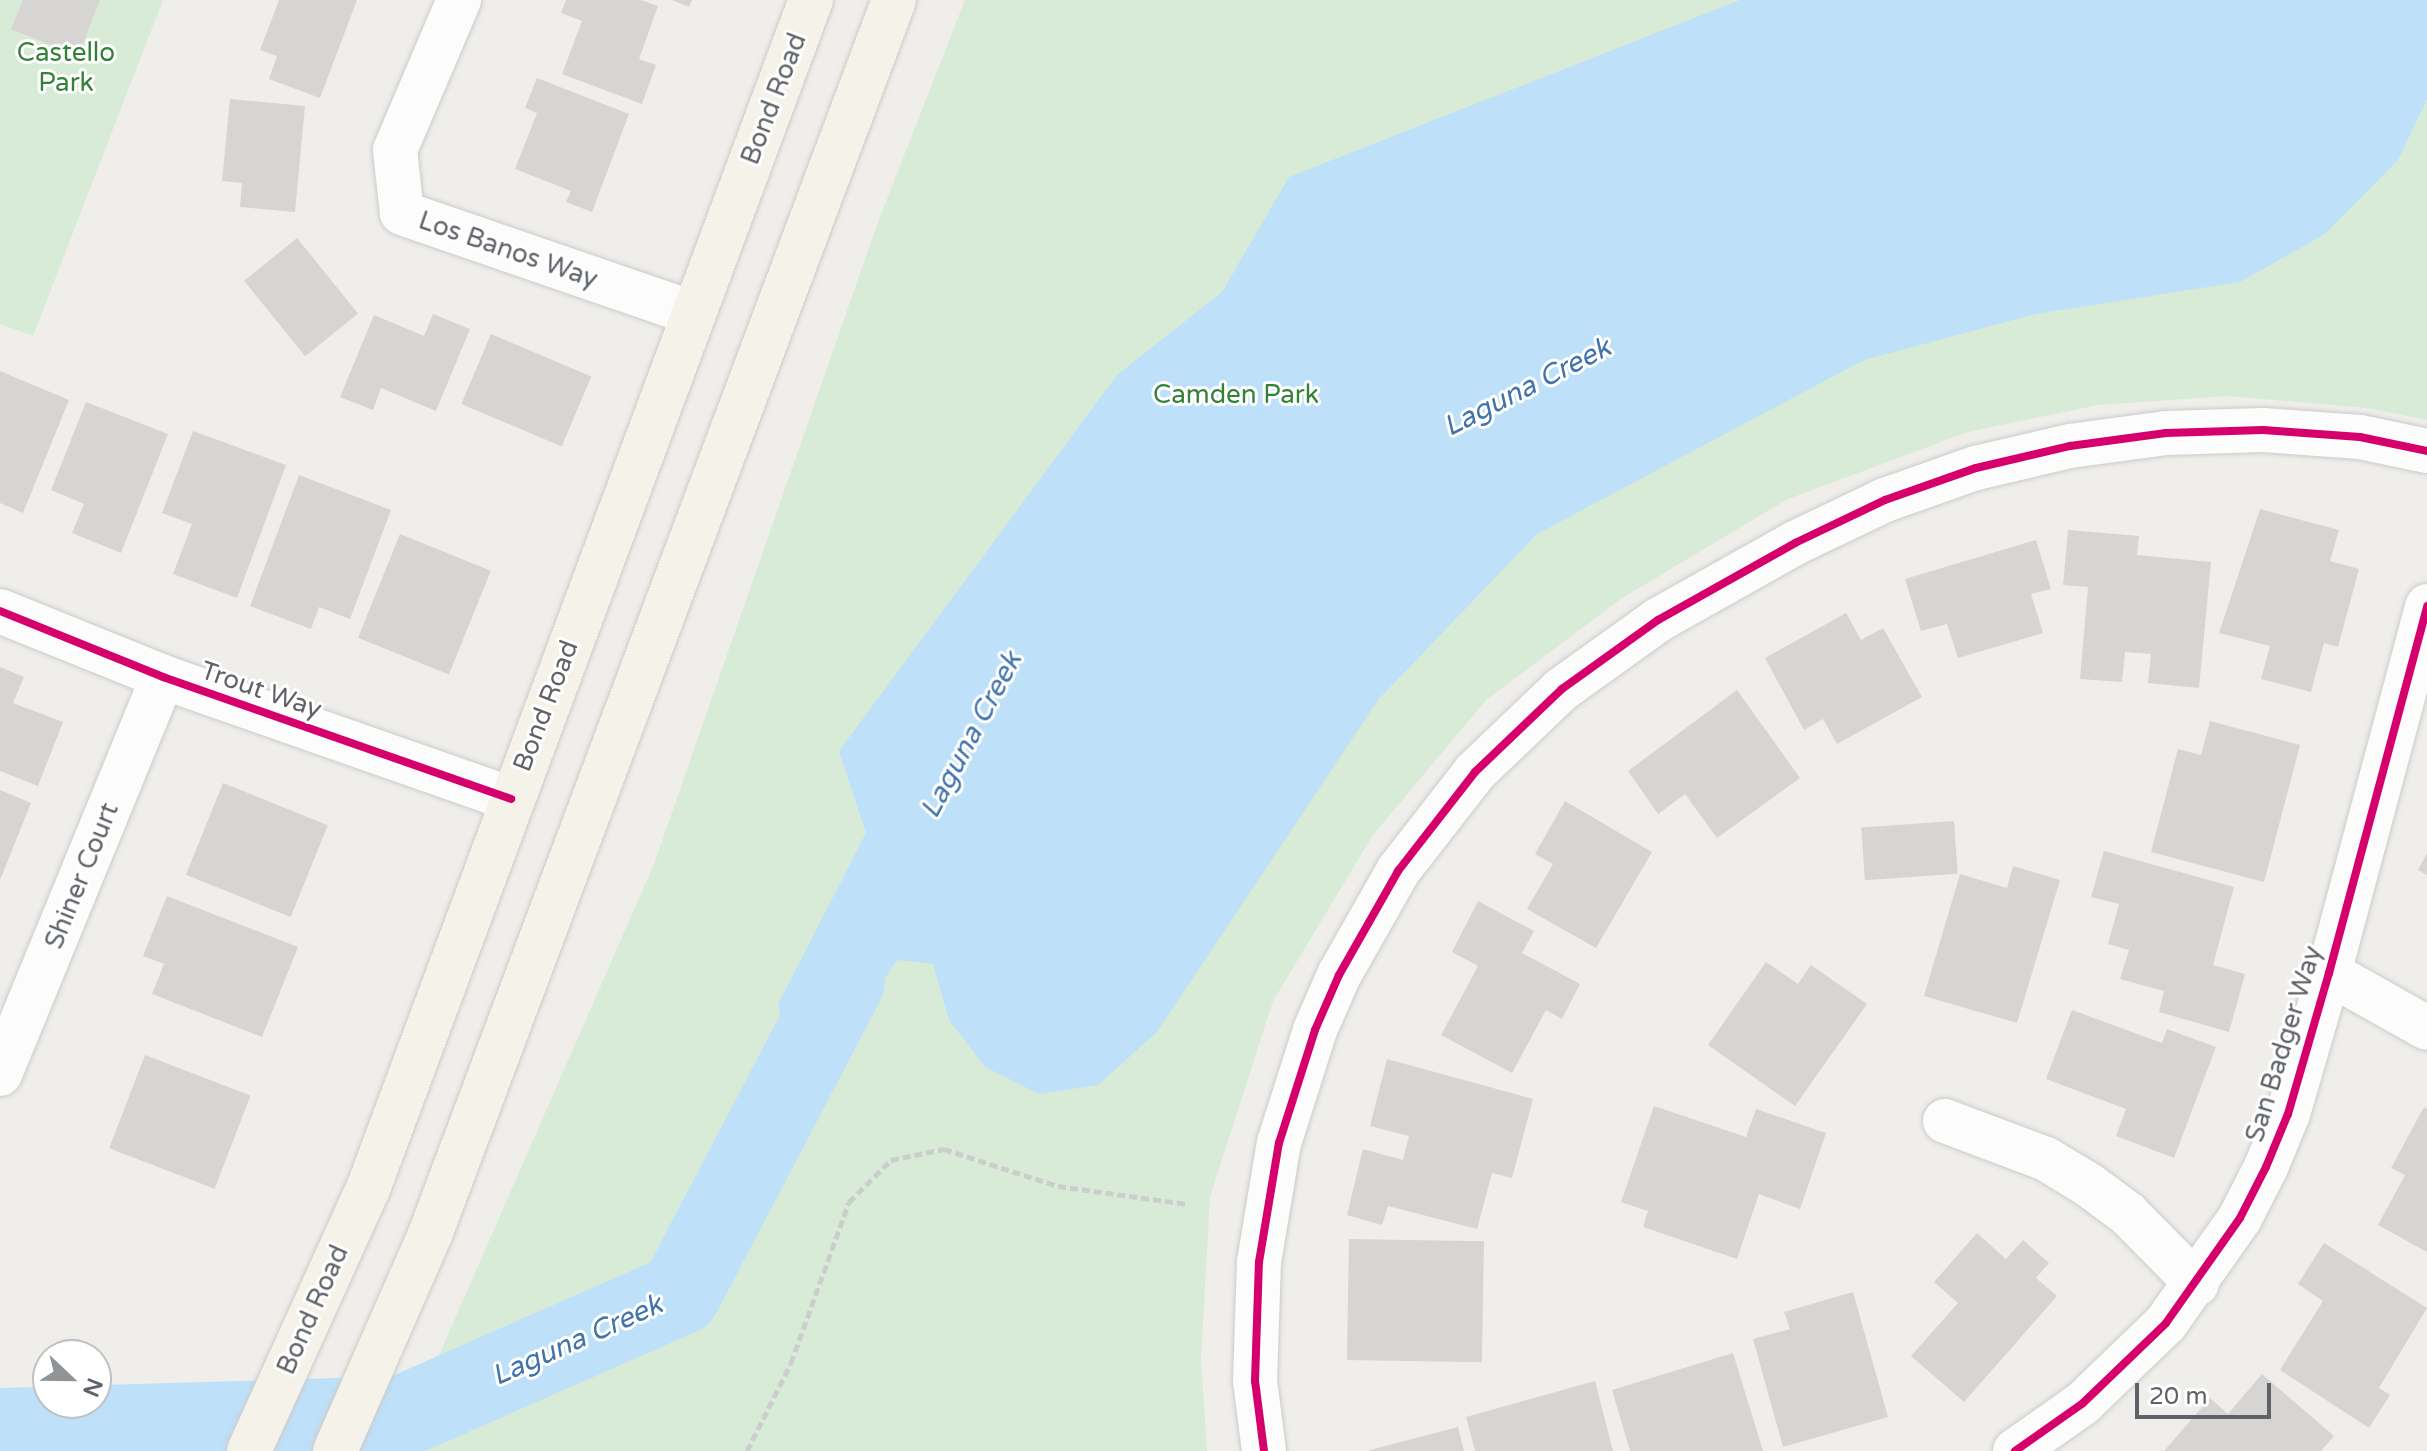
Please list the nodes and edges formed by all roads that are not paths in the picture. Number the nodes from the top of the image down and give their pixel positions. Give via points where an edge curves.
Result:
1 (459, 0) edge
2 (811, 0) edge
3 (894, 0) edge
4 (692, 313) junction
5 (2427, 451) edge
6 (2427, 606) edge
7 (0, 611) edge
8 (163, 677) junction
9 (511, 799) junction
10 (2329, 973) junction
11 (2427, 1028) edge
12 (0, 1074) edge
13 (1945, 1121) dead end
14 (2197, 1284) junction
15 (249, 1451) edge
16 (335, 1451) edge
17 (1264, 1451) edge
18 (2015, 1451) edge

1 - 4 street, Los Banos Way via 395,150 402,213
2 - 4 main road, Bond Road
3 - 16 main road via 431,1232
4 - 9 main road, Bond Road
5 - 17 street via 2360,437 2263,430 2166,433 2070,446 1976,468 1885,500 1795,543 1658,620 1562,689 1475,772 1429,829 1367,922 1315,1030 1279,1143 1261,1247 1255,1381
6 - 10 street, San Badger Way
7 - 8 street, Trout Way
8 - 9 street, Trout Way
8 - 12 street, Shiner Court
9 - 15 main road, Bond Road via 368,1189
10 - 11 street
10 - 14 street, San Badger Way via 2288,1114 2266,1167
13 - 14 street via 2046,1159 2089,1185 2128,1214
14 - 18 street, San Badger Way via 2126,1365

